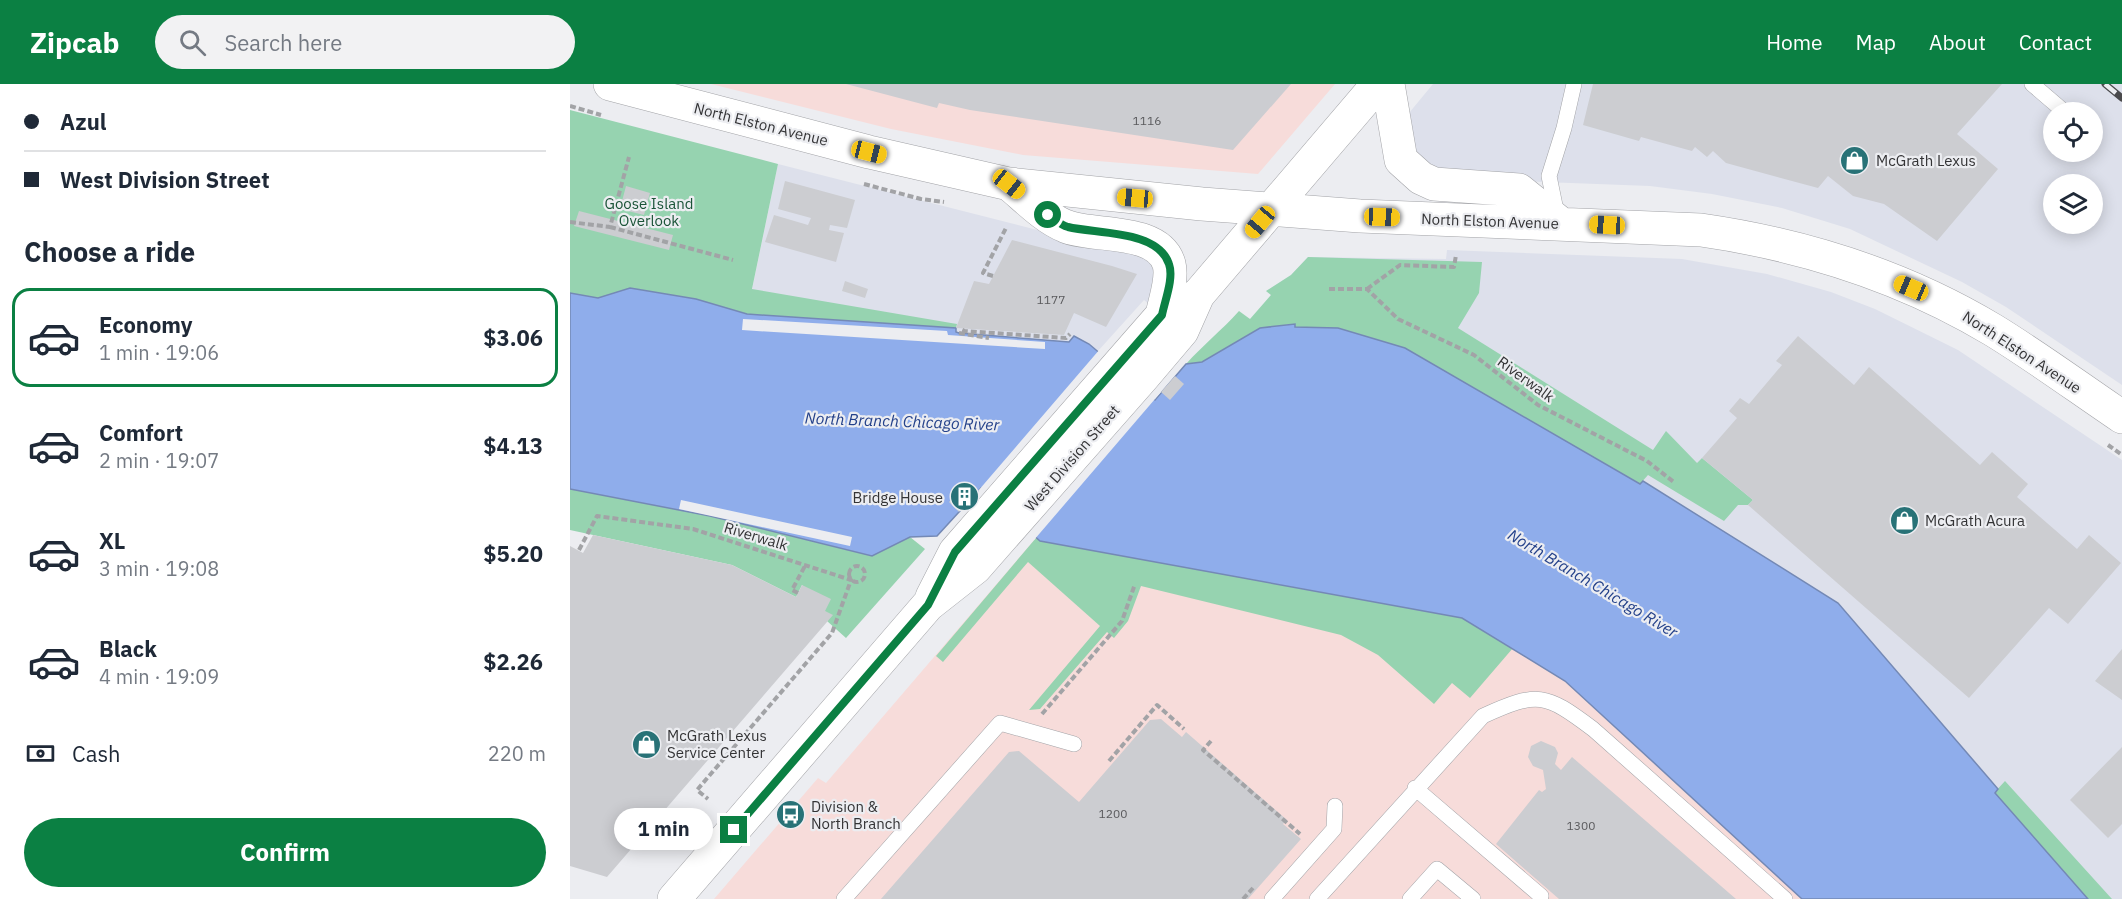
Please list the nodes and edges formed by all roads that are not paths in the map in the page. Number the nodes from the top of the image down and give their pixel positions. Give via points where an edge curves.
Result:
1 (610, 84) edge
2 (1378, 84) edge
3 (1388, 84) edge
4 (1574, 84) edge
5 (2032, 84) edge
6 (2053, 102) edge
7 (1009, 184) junction
8 (1271, 210) junction
9 (1560, 223) junction
10 (1198, 295) junction
11 (1162, 315) junction
12 (1133, 368) junction
13 (2112, 429) edge
14 (1074, 744) dead end
15 (1415, 788) junction
16 (1335, 806) dead end
17 (674, 899) edge
18 (844, 899) edge
19 (1272, 899) edge
20 (1317, 899) edge
21 (1410, 899) edge
22 (1473, 899) edge
23 (1540, 899) edge
24 (1785, 899) edge

1 - 7 main road, North Elston Avenue
2 - 8 main road, West Division Street
3 - 9 main road via 1401,160 1409,169 1434,184 1519,190
4 - 9 lane via 1549,176
5 - 6 lane
7 - 8 main road, North Elston Avenue
7 - 11 main road via 1065,226 1142,239 1161,251 1170,275
8 - 9 main road, North Elston Avenue
8 - 10 main road, West Division Street
9 - 13 main road, North Elston Avenue via 1701,230 1758,238 1849,263 1933,298 1994,330
10 - 11 main road, West Division Street
10 - 12 main road, West Division Street via 1182,331
11 - 12 main road, West Division Street
12 - 17 main road, West Division Street via 1005,514 975,568 928,605
14 - 18 lane via 1000,723
15 - 20 lane
15 - 23 lane
15 - 24 lane via 1483,716 1519,699 1541,699 1562,706 1593,729
16 - 19 lane via 1334,829
21 - 22 lane via 1437,868

